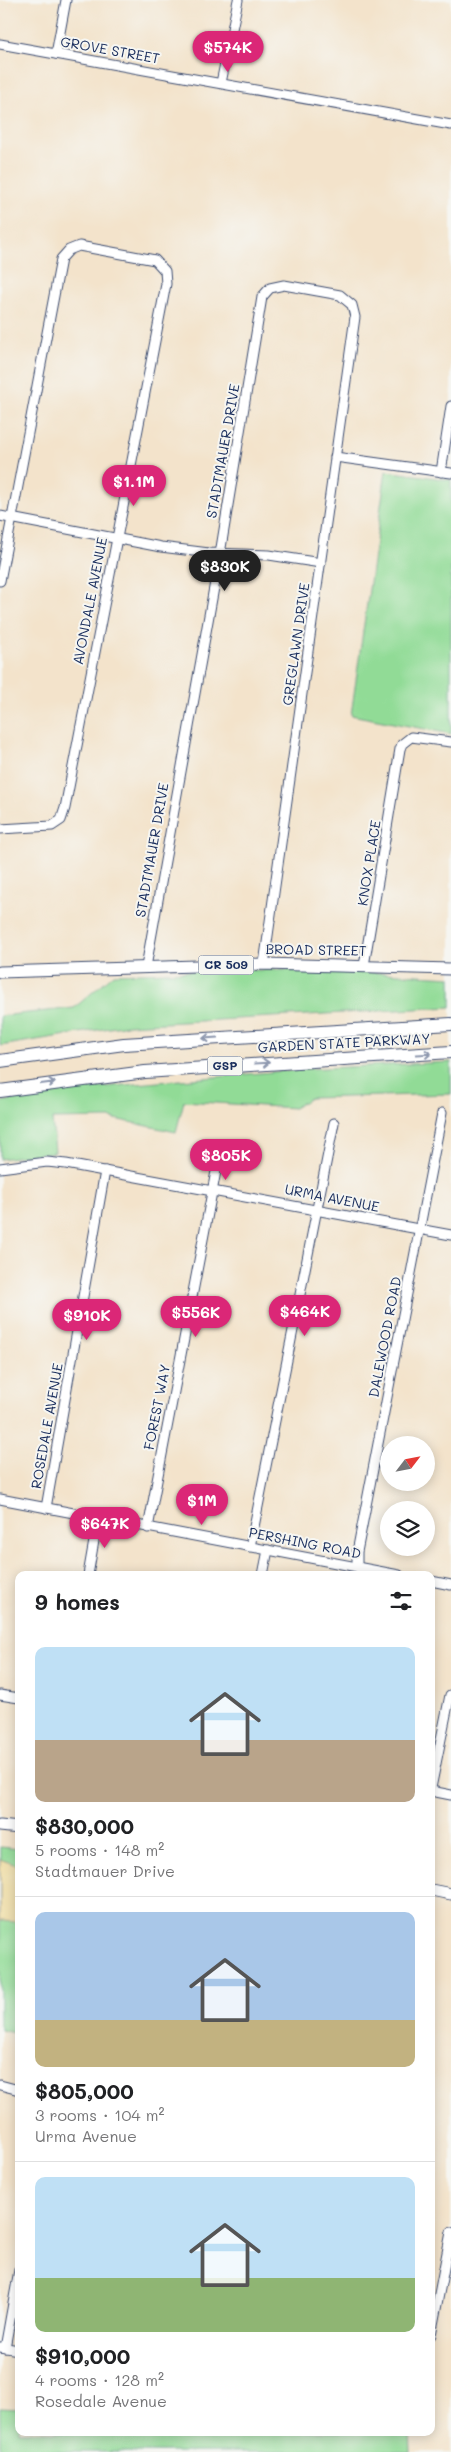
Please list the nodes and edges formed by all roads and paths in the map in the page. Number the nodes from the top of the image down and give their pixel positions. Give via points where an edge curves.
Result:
1 (66, 0) edge
2 (238, 0) edge
3 (0, 44) edge
4 (56, 54) junction
5 (221, 84) junction
6 (451, 125) edge
7 (353, 327) joint
8 (451, 406) edge
9 (335, 457) junction
10 (441, 472) junction
11 (451, 473) edge
12 (0, 516) edge
13 (12, 518) junction
14 (117, 538) junction
15 (220, 554) junction
16 (321, 563) junction
17 (0, 581) edge
18 (451, 742) edge
19 (0, 829) edge
20 (264, 964) junction
21 (364, 966) junction
22 (146, 967) junction
23 (451, 969) edge
24 (0, 972) edge
25 (451, 1024) edge
26 (451, 1052) edge
27 (0, 1060) edge
28 (0, 1091) edge
29 (442, 1113) dead end
30 (334, 1123) dead end
31 (221, 1145) dead end
32 (0, 1168) edge
33 (105, 1171) junction
34 (212, 1190) junction
35 (318, 1210) junction
36 (420, 1229) junction
37 (451, 1235) edge
38 (0, 1499) edge
39 (46, 1508) junction
40 (98, 1518) junction
41 (148, 1528) junction
42 (250, 1547) junction
43 (268, 1550) junction
44 (89, 1571) edge
45 (264, 1571) edge
46 (360, 1571) edge
47 (435, 1582) edge
48 (451, 1585) edge
49 (0, 1695) edge
50 (450, 1695) dead end
51 (15, 1697) edge
52 (435, 1770) edge
53 (435, 1791) edge
54 (451, 1795) edge
55 (0, 1826) edge
56 (15, 1828) edge
57 (435, 1891) edge
58 (451, 1894) edge
59 (0, 2086) edge
60 (15, 2089) edge
61 (451, 2232) edge
62 (15, 2288) edge
63 (435, 2314) edge
64 (2, 2348) edge
65 (15, 2350) edge

1 - 4 street
2 - 5 street
3 - 4 street, GROVE STREET
4 - 5 street, GROVE STREET
5 - 6 street, GROVE STREET
7 - 9 street, GREGLAWN DRIVE
7 - 15 street, STADTMAUER DRIVE via 352,305 340,295 284,285 270,288 262,297
8 - 10 street
9 - 10 street
9 - 16 street, GREGLAWN DRIVE
10 - 11 street
12 - 13 street
13 - 14 street
13 - 14 street, AVONDALE AVENUE via 64,253 79,246 155,260 166,276
13 - 17 street
14 - 15 street
14 - 19 street, AVONDALE AVENUE via 63,815 52,826
15 - 16 street via 269,555
15 - 22 street, STADTMAUER DRIVE
16 - 20 street, GREGLAWN DRIVE
18 - 21 street, KNOX PLACE via 411,737 402,744
20 - 21 main road, BROAD STREET / CR 509
20 - 22 main road, BROAD STREET / CR 509
21 - 23 main road, BROAD STREET / CR 509
22 - 24 main road, BROAD STREET / CR 509
25 -> 27 highway, GARDEN STATE PARKWAY / GSP via 124,1044
28 -> 26 highway, GARDEN STATE PARKWAY / GSP via 145,1072
29 - 36 street, DALEWOOD ROAD
30 - 35 street
31 - 34 street, FOREST WAY
32 - 33 street, URMA AVENUE via 47,1162
33 - 34 street, URMA AVENUE
33 - 39 street, ROSEDALE AVENUE
34 - 35 street, URMA AVENUE
34 - 41 street, FOREST WAY
35 - 36 street, URMA AVENUE
35 - 42 street
36 - 37 street, URMA AVENUE
36 - 46 street, DALEWOOD ROAD via 357,1552
38 - 39 street, PERSHING ROAD
39 - 40 street, PERSHING ROAD
40 - 41 street, PERSHING ROAD
40 - 44 street
41 - 42 street, PERSHING ROAD
42 - 43 street, PERSHING ROAD
43 - 45 street
43 - 46 street, PERSHING ROAD
47 - 48 street
49 - 51 street
50 - 52 street
53 - 54 street
55 - 56 main road
57 - 58 main road
59 - 60 street
61 - 63 street
62 - 64 street
64 - 65 street

